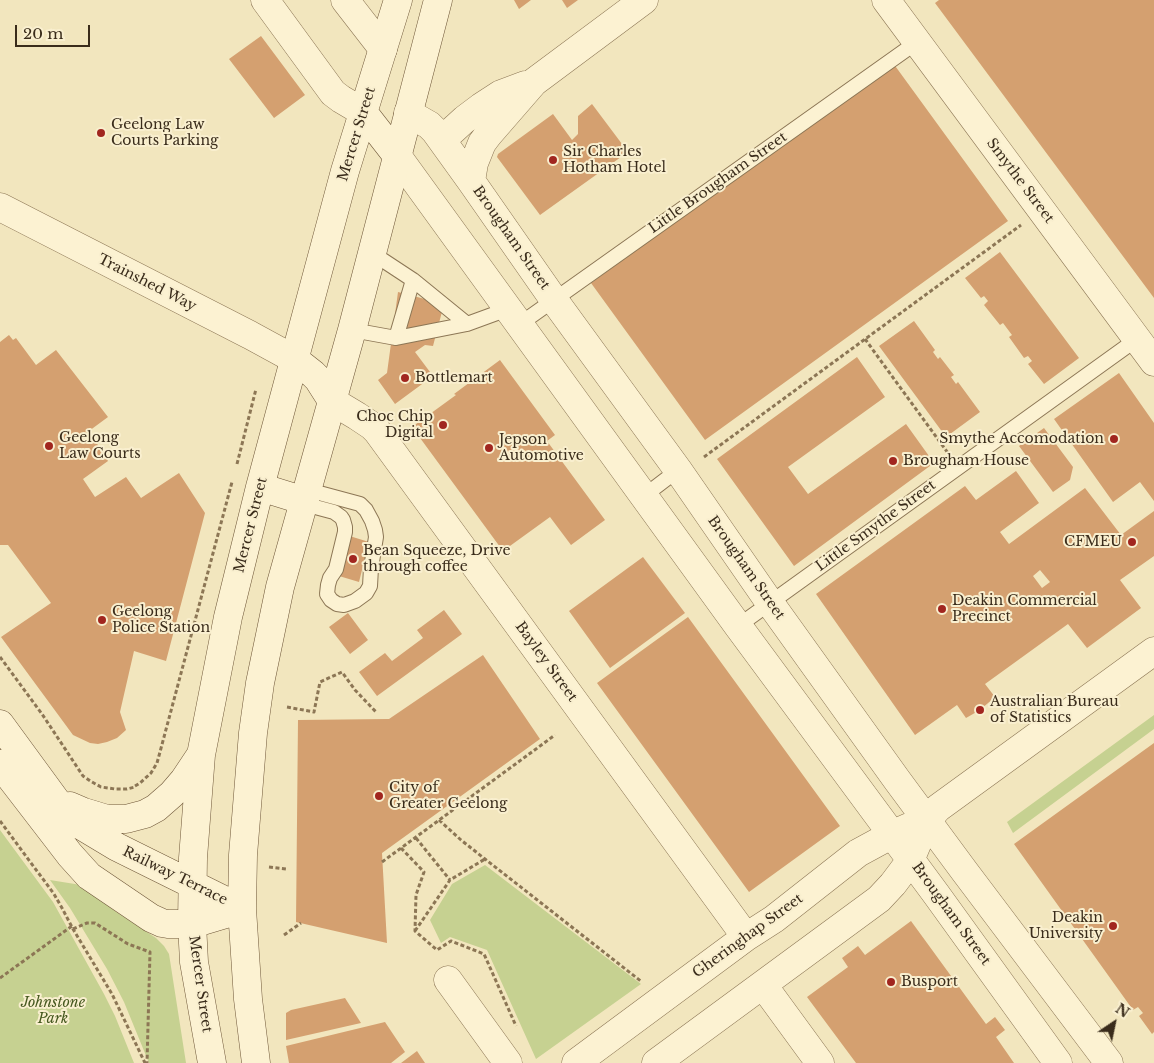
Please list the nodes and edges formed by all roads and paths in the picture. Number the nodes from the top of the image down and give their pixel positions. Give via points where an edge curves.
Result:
1 (265, 0) edge
2 (345, 0) edge
3 (398, 0) edge
4 (438, 0) edge
5 (644, 0) edge
6 (886, 0) edge
7 (917, 42) junction
8 (383, 49) junction
9 (534, 82) junction
10 (363, 112) junction
11 (408, 112) junction
12 (442, 140) junction
13 (398, 157) junction
14 (471, 181) junction
15 (0, 207) edge
16 (1042, 210) junction
17 (372, 253) junction
18 (413, 280) junction
19 (554, 300) junction
20 (514, 316) junction
21 (467, 324) junction
22 (352, 330) junction
23 (396, 338) junction
24 (1136, 339) junction
25 (865, 340) junction
26 (294, 359) junction
27 (1154, 362) edge
28 (256, 390) dead end
29 (332, 401) junction
30 (704, 457) dead end
31 (959, 467) junction
32 (678, 470) junction
33 (235, 471) dead end
34 (232, 480) dead end
35 (260, 487) junction
36 (644, 496) junction
37 (306, 498) junction
38 (770, 603) junction
39 (738, 626) junction
40 (1154, 651) edge
41 (287, 707) dead end
42 (377, 713) dead end
43 (0, 724) edge
44 (555, 735) dead end
45 (201, 755) junction
46 (0, 764) edge
47 (135, 786) dead end
48 (47, 789) junction
49 (439, 820) junction
50 (926, 820) junction
51 (0, 821) edge
52 (893, 834) junction
53 (416, 838) junction
54 (401, 848) junction
55 (911, 858) junction
56 (485, 859) junction
57 (382, 862) dead end
58 (450, 880) junction
59 (192, 884) junction
60 (242, 909) junction
61 (300, 923) dead end
62 (192, 924) junction
63 (72, 928) junction
64 (415, 931) junction
65 (284, 935) dead end
66 (746, 937) junction
67 (0, 978) edge
68 (448, 980) dead end
69 (644, 984) dead end
70 (763, 985) junction
71 (516, 1026) dead end
72 (146, 1063) edge
73 (212, 1063) edge
74 (256, 1063) edge
75 (508, 1063) edge
76 (576, 1063) edge
77 (656, 1063) edge
78 (820, 1063) edge
79 (1058, 1063) edge
80 (1110, 1063) edge

1 - 10 street, Brougham Street via 333,92
2 - 8 street
3 - 8 street, Mercer Street
4 - 11 street
5 - 9 street
6 - 7 street, Smythe Street
7 - 16 street, Smythe Street
7 - 19 lane, Little Brougham Street
8 - 10 street, Mercer Street
9 - 12 street via 501,94
9 - 14 street via 482,143
10 - 11 street
10 - 13 street, Brougham Street
10 - 26 street, Mercer Street
11 - 12 street, Brougham Street via 433,128
11 - 13 street
12 - 14 street, Brougham Street
13 - 17 street
13 - 20 street, Brougham Street
14 - 19 street, Brougham Street
15 - 26 street, Trainshed Way
16 - 24 street, Smythe Street
16 - 25 path
17 - 18 lane
17 - 22 street
18 - 21 lane
18 - 23 lane
19 - 20 lane, Little Brougham Street
19 - 32 street, Brougham Street
20 - 21 lane, Little Brougham Street
20 - 36 street, Brougham Street
21 - 23 lane, Little Brougham Street
22 - 23 lane
22 - 29 street
24 - 27 street, Smythe Street
24 - 31 lane, Little Smythe Street
25 - 30 path
25 - 31 path
26 - 29 street, Trainshed Way via 314,374
26 - 35 street, Mercer Street
28 - 33 path
29 - 37 street
29 - 66 street, Bayley Street via 377,431
31 - 38 lane, Little Smythe Street
32 - 36 lane
32 - 38 street, Brougham Street
34 - 47 path via 157,763 151,773
35 - 37 street
35 - 45 street, Mercer Street via 228,616
36 - 39 street, Brougham Street
37 - 37 lane via 360,504 372,521 376,537 370,586 355,601 337,604 327,594 345,532 343,520
37 - 60 street via 280,587 260,683 251,752
38 - 39 lane, Little Smythe Street
38 - 50 street, Brougham Street
39 - 52 street, Brougham Street
40 - 50 street, Gheringhap Street
41 - 42 path via 314,712 320,682 342,672
43 - 48 street, Railway Terrace
44 - 49 path
45 - 48 street via 172,794 156,808 136,817 98,817 77,810
45 - 59 street, Mercer Street
46 - 62 street, Railway Terrace via 89,876 156,921
48 - 59 street, Railway Terrace via 82,826
49 - 53 path
49 - 56 path
50 - 52 street, Gheringhap Street
50 - 55 street, Gheringhap Street
50 - 80 street, Brougham Street
51 - 63 path via 54,894
52 - 55 street, Brougham Street
52 - 66 street, Gheringhap Street via 858,853
53 - 54 path
53 - 58 path
54 - 57 path
54 - 64 path via 424,872 416,895
55 - 70 street, Gheringhap Street via 874,903
55 - 79 street, Brougham Street
56 - 58 path
56 - 69 path
58 - 64 path
59 - 60 street, Railway Terrace
59 - 62 street, Mercer Street
60 - 62 street, Railway Terrace
60 - 74 street
61 - 65 path
62 - 73 street, Mercer Street via 194,962
63 - 67 path
63 - 72 path via 112,994
63 - 72 path via 96,923 128,944 150,952
64 - 71 path via 437,950 451,941 484,954
66 - 76 street, Gheringhap Street
68 - 75 street
70 - 77 street, Gheringhap Street
70 - 78 street

